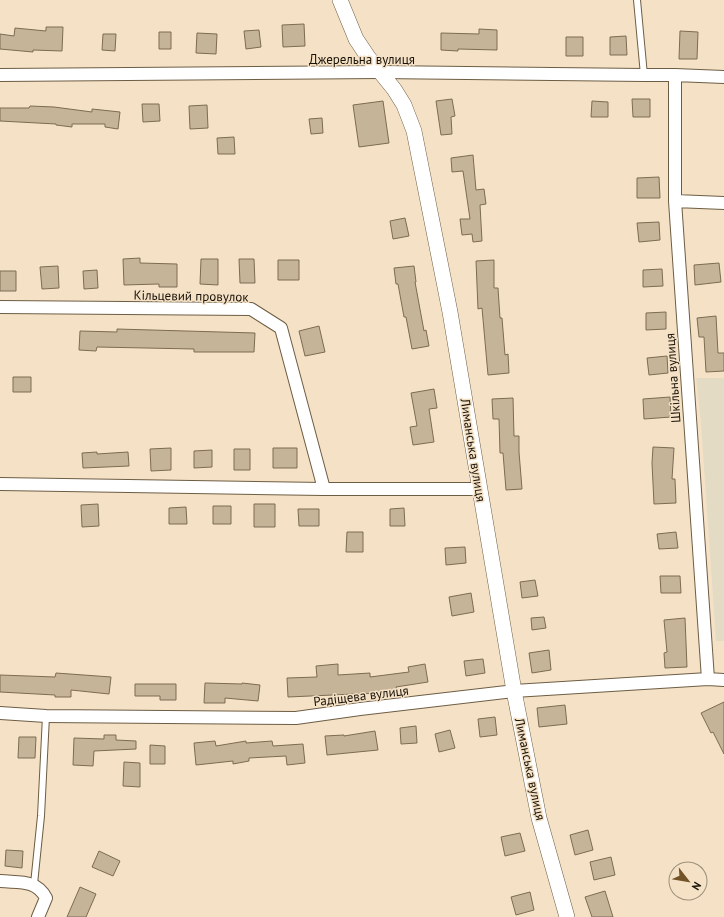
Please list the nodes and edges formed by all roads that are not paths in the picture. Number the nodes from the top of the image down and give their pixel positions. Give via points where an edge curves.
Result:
1 (340, 0) edge
2 (637, 0) edge
3 (380, 72) junction
4 (0, 75) edge
5 (644, 75) junction
6 (675, 75) junction
7 (724, 77) edge
8 (675, 201) junction
9 (724, 203) edge
10 (0, 307) edge
11 (0, 484) edge
12 (324, 489) junction
13 (479, 489) junction
14 (708, 679) junction
15 (724, 680) edge
16 (514, 691) junction
17 (0, 713) edge
18 (46, 716) junction
19 (0, 881) edge
20 (34, 884) junction
21 (38, 917) edge
22 (567, 917) edge

1 - 3 street, Лиманська вулиця via 356,39
2 - 5 lane
3 - 4 street, Джерельна вулиця
3 - 5 street, Джерельна вулиця
3 - 13 street, Лиманська вулиця via 404,105 414,131 450,312
5 - 6 street, Джерельна вулиця
6 - 7 street, Джерельна вулиця
6 - 8 street, Шкільна вулиця
8 - 9 street
8 - 14 street, Шкільна вулиця
10 - 12 street, Кільцевий провулок via 251,309 281,328
11 - 12 street
12 - 13 street
13 - 16 street, Лиманська вулиця
14 - 15 street, Радіщева вулиця
14 - 16 street, Радіщева вулиця
16 - 18 street, Радіщева вулиця via 296,718
16 - 22 street, Лиманська вулиця via 539,818
17 - 18 street, Радіщева вулиця
18 - 20 lane via 41,816
19 - 20 street
20 - 21 street via 42,890 46,898

